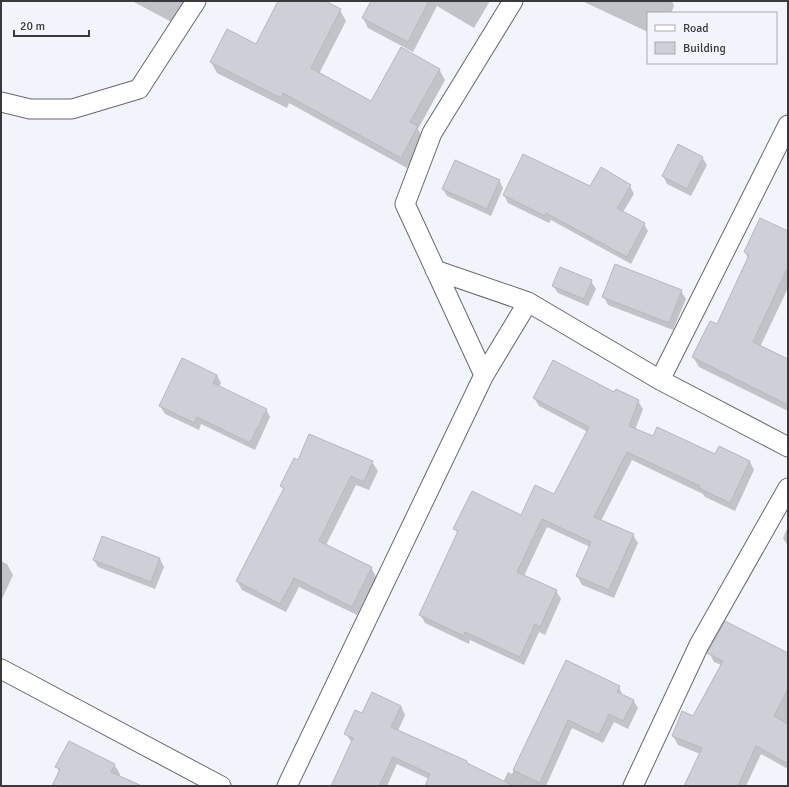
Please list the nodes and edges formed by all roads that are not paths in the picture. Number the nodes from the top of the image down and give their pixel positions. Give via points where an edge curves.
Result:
1 (196, 1) edge
2 (513, 1) edge
3 (1, 102) edge
4 (788, 125) edge
5 (435, 270) junction
6 (528, 302) junction
7 (484, 375) junction
8 (660, 380) junction
9 (788, 448) edge
10 (788, 488) edge
11 (1, 669) edge
12 (221, 786) edge
13 (287, 786) edge
14 (633, 786) edge

1 - 3 street via 139,89 72,109 30,109
2 - 5 street via 432,133 405,204
4 - 8 street
5 - 6 street
5 - 7 street
6 - 7 street
6 - 8 street
7 - 13 street
8 - 9 street
10 - 14 street via 699,645
11 - 12 street

